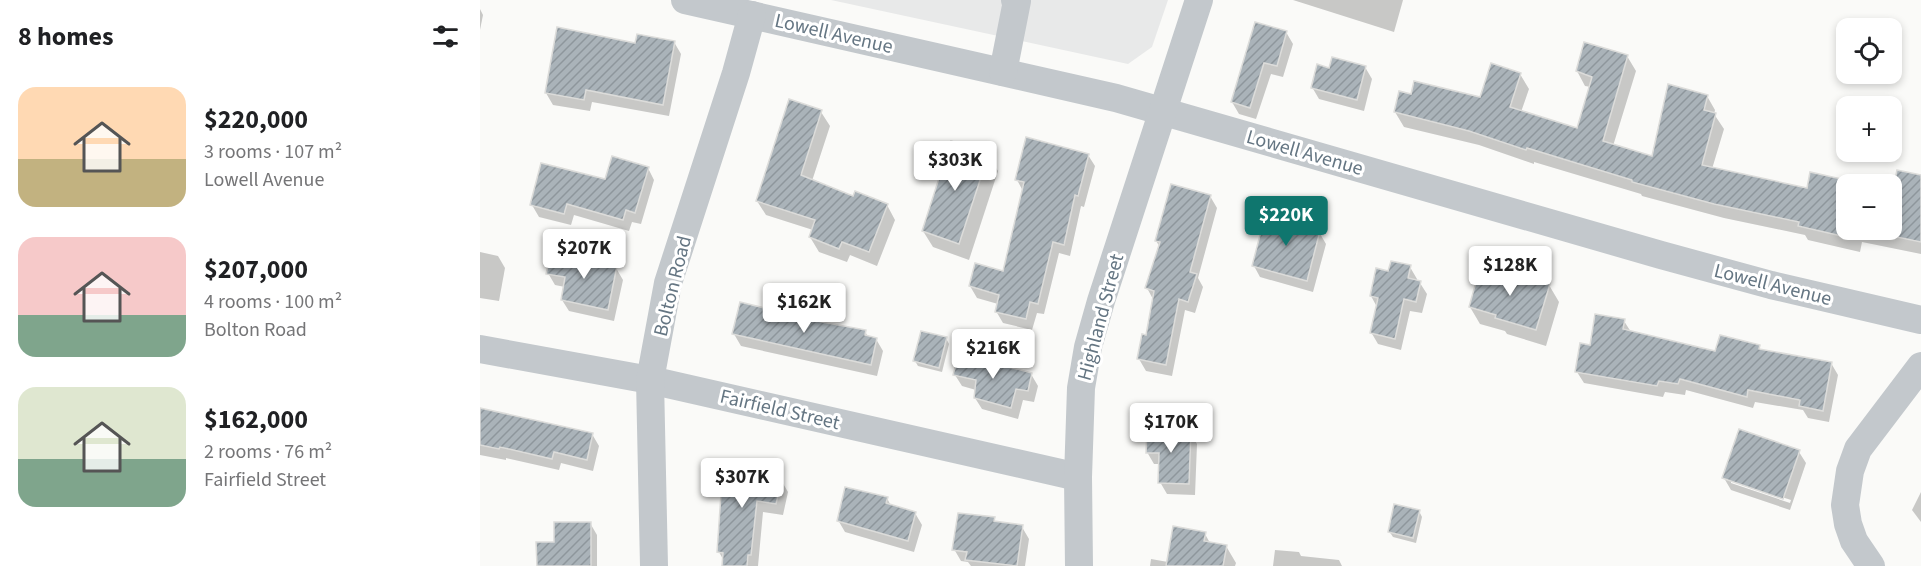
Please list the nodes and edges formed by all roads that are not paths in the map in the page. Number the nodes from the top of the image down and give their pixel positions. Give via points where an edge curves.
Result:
1 (685, 0) edge
2 (1015, 0) edge
3 (1199, 0) edge
4 (752, 15) junction
5 (1003, 72) junction
6 (1163, 111) junction
7 (1921, 320) edge
8 (480, 349) edge
9 (1921, 366) edge
10 (650, 380) junction
11 (1078, 477) junction
12 (654, 566) edge
13 (1079, 566) edge
14 (1871, 566) edge

1 - 4 street, Lowell Avenue
2 - 5 street
3 - 6 street, Highland Street
4 - 5 street, Lowell Avenue
4 - 10 street, Bolton Road via 668,283
5 - 6 street, Lowell Avenue
6 - 7 street, Lowell Avenue via 1661,255
6 - 11 street, Highland Street via 1088,347 1081,388
8 - 10 street, Fairfield Street
9 - 14 street via 1858,449 1850,471 1845,505 1848,524
10 - 11 street, Fairfield Street
10 - 12 street, Bolton Road
11 - 13 street, Highland Street

